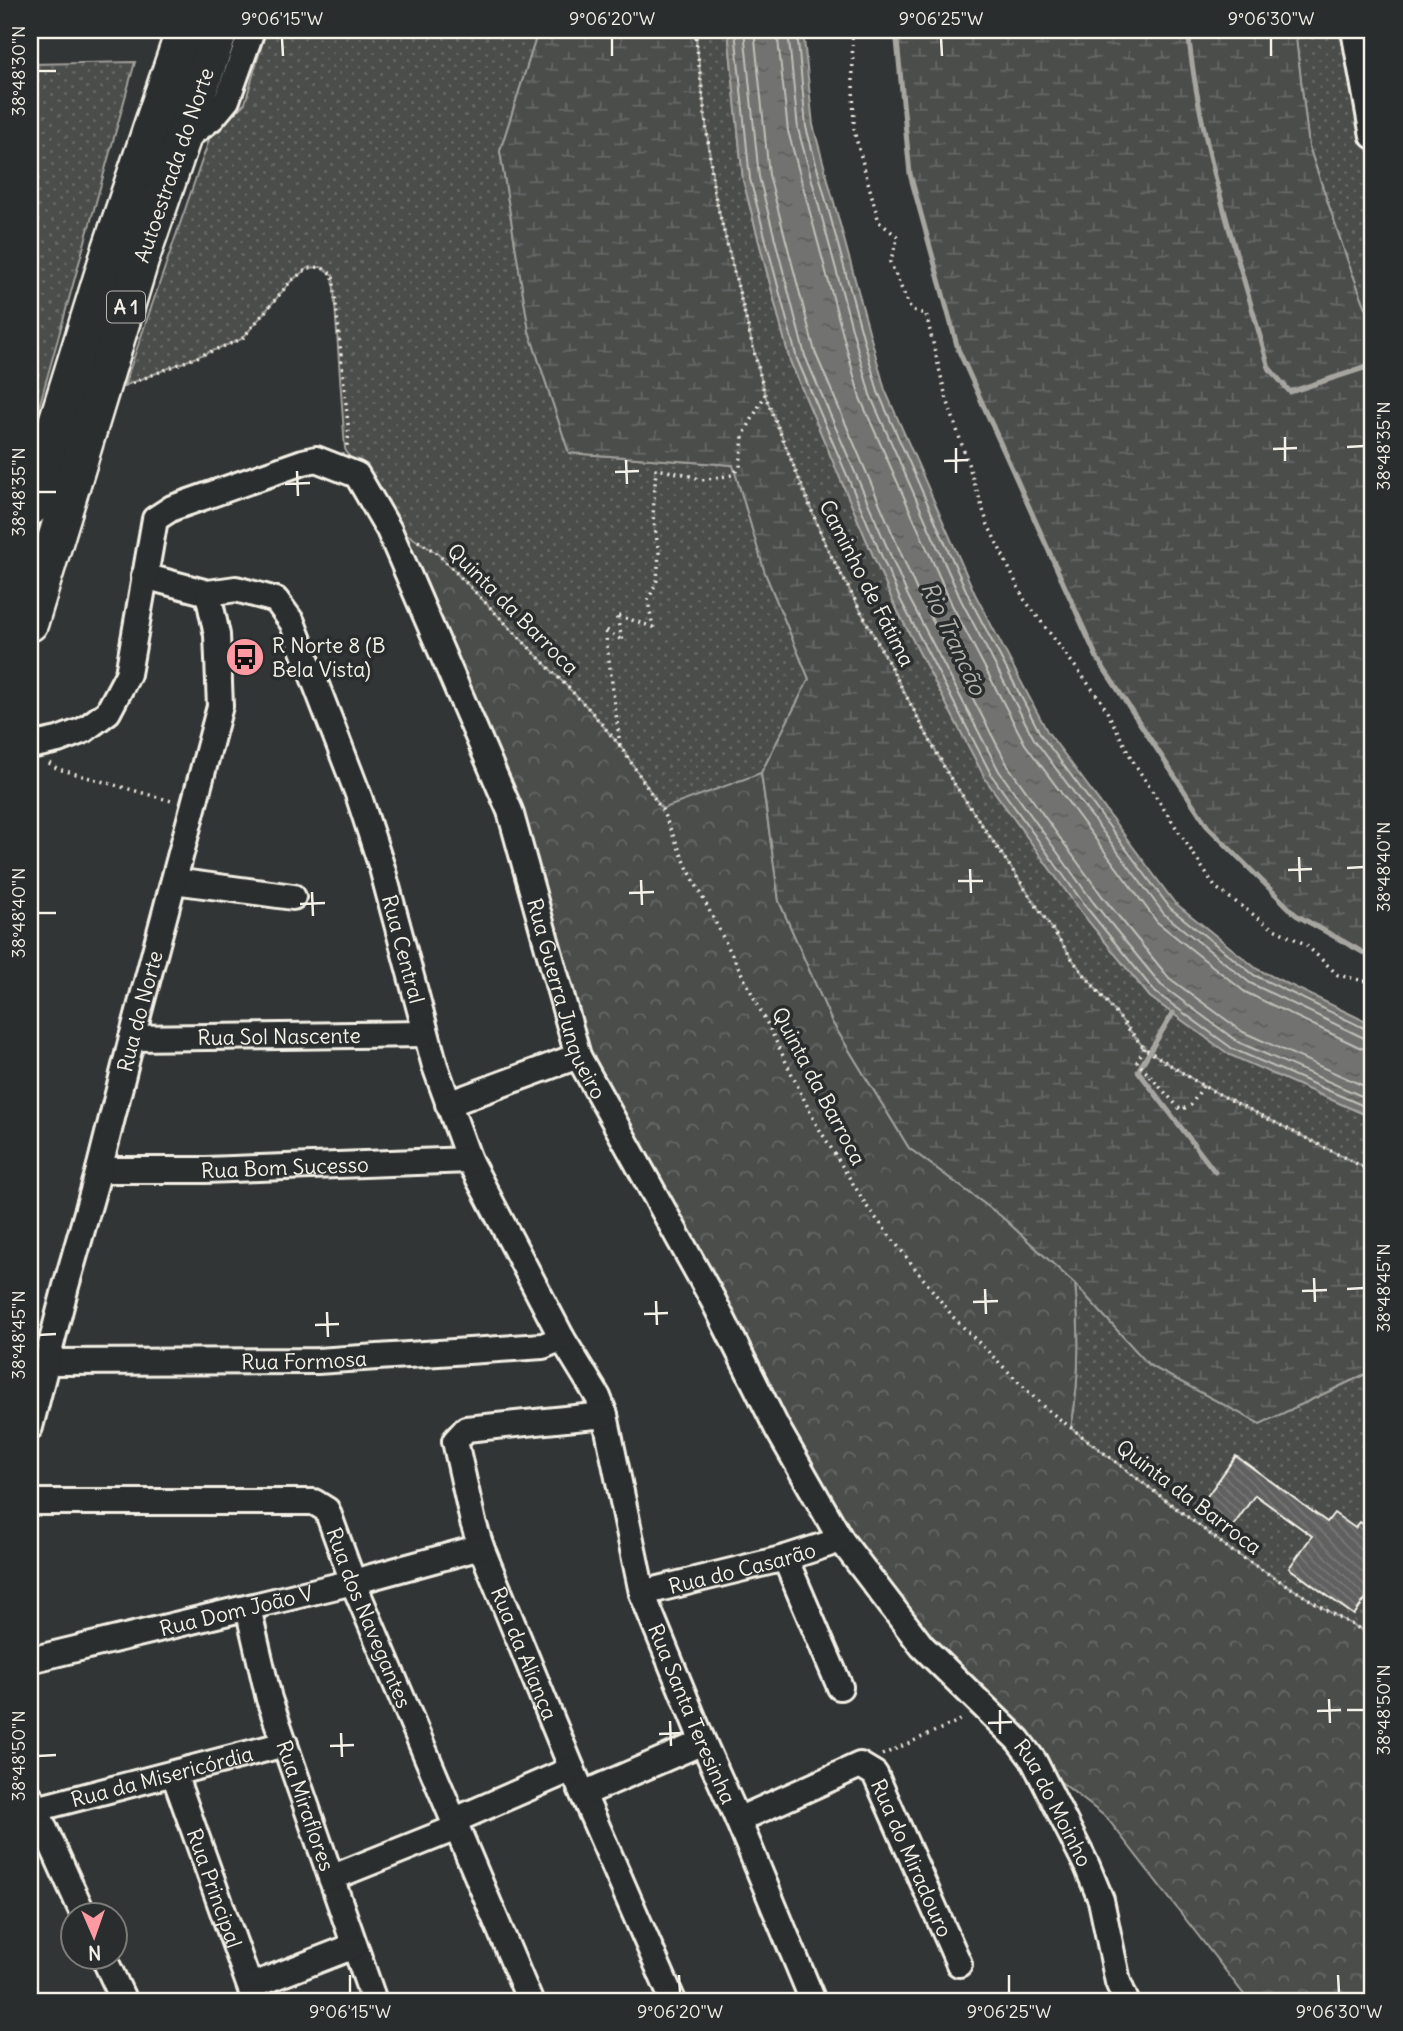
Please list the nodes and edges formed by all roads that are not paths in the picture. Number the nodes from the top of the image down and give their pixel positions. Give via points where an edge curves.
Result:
1 (184, 30) edge
2 (220, 30) edge
3 (252, 30) edge
4 (1354, 30) edge
5 (1373, 136) edge
6 (180, 143) junction
7 (30, 508) edge
8 (144, 576) junction
9 (208, 593) junction
10 (30, 623) edge
11 (30, 746) edge
12 (174, 881) junction
13 (293, 897) dead end
14 (425, 1034) junction
15 (132, 1038) junction
16 (578, 1056) junction
17 (448, 1104) junction
18 (470, 1160) junction
19 (99, 1170) junction
20 (562, 1338) junction
21 (45, 1362) junction
22 (605, 1415) junction
23 (30, 1426) edge
24 (30, 1502) edge
25 (841, 1540) junction
26 (481, 1547) junction
27 (785, 1558) junction
28 (353, 1582) junction
29 (642, 1592) junction
30 (248, 1608) junction
31 (30, 1660) edge
32 (841, 1687) dead end
33 (703, 1742) junction
34 (285, 1744) junction
35 (572, 1769) junction
36 (174, 1774) junction
37 (583, 1794) junction
38 (33, 1803) edge
39 (738, 1820) junction
40 (454, 1825) junction
41 (331, 1878) junction
42 (79, 1902) edge
43 (354, 1946) junction
44 (958, 1965) dead end
45 (111, 1972) edge
46 (253, 1994) edge
47 (124, 2001) edge
48 (374, 2001) edge
49 (530, 2001) edge
50 (673, 2001) edge
51 (813, 2001) edge
52 (1126, 2001) edge

1 - 7 highway, Autoestrada do Norte / A 1
2 - 6 highway, Autoestrada do Norte / A 1
3 - 6 street via 228,100
4 - 5 street
6 - 10 highway, Autoestrada do Norte / A 1
8 - 9 street, Rua Central
8 - 11 street via 128,674 108,712 84,730
8 - 16 street, Rua Guerra Junqueiro via 155,519 172,508 316,459 357,475 389,530 509,811
9 - 12 street, Rua do Norte via 216,635 220,706
9 - 14 street, Rua Central via 236,589 275,600 292,622 382,868
12 - 13 street
12 - 15 street, Rua do Norte
14 - 15 street, Rua Sol Nascente
14 - 17 street, Rua Central
15 - 19 street, Rua do Norte
16 - 17 street
16 - 25 street, Rua Guerra Junqueiro
17 - 18 street, Rua Central
18 - 19 street, Rua Bom Sucesso
18 - 20 street, Rua Central
19 - 21 street, Rua do Norte
20 - 21 street, Rua Formosa via 543,1346 317,1361
20 - 22 street, Rua Central
21 - 23 street, Rua do Norte
22 - 26 street, Rua da Aliança via 466,1429 455,1441
22 - 29 street, Rua Santa Teresinha
24 - 28 street, Rua dos Navegantes via 314,1502 327,1510
25 - 27 street, Rua do Casarão
25 - 52 street, Rua do Moinho via 922,1646 1034,1761 1101,1900
26 - 28 street, Rua Dom João V
26 - 35 street, Rua da Aliança
27 - 29 street, Rua do Casarão
27 - 32 street
28 - 30 street, Rua Dom João V
28 - 40 street, Rua dos Navegantes
29 - 33 street, Rua Santa Teresinha
30 - 31 street, Rua Dom João V
30 - 34 street, Rua Miraflores via 269,1699
33 - 37 street
33 - 39 street, Rua Santa Teresinha
34 - 36 street, Rua da Misericórdia
34 - 41 street, Rua Miraflores
35 - 37 street, Rua da Aliança
35 - 40 street
36 - 38 street, Rua da Misericórdia
36 - 46 street, Rua Principal
37 - 50 street, Rua da Aliança
38 - 42 street
39 - 44 street, Rua do Miradouro via 860,1765 874,1774
39 - 51 street, Rua Santa Teresinha
40 - 41 street
40 - 49 street, Rua dos Navegantes
41 - 43 street, Rua Miraflores
43 - 46 street
43 - 48 street, Rua Miraflores
45 - 47 street

